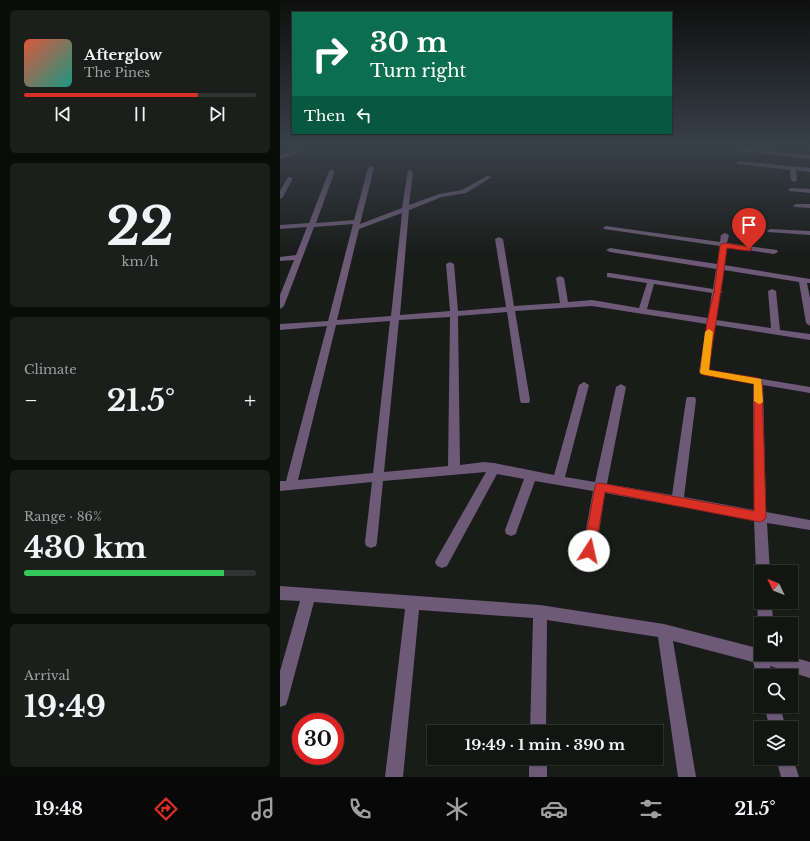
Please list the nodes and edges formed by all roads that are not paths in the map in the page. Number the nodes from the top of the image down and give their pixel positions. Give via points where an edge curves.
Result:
1 (288, 182) edge
2 (328, 182) edge
3 (367, 182) edge
4 (409, 182) edge
5 (480, 182) edge
6 (791, 190) dead end
7 (810, 190) edge
8 (280, 197) edge
9 (796, 206) dead end
10 (810, 206) edge
11 (406, 208) junction
12 (311, 225) junction
13 (356, 225) junction
14 (280, 227) edge
15 (606, 228) dead end
16 (770, 231) dead end
17 (810, 233) edge
18 (725, 235) dead end
19 (499, 239) dead end
20 (724, 245) junction
21 (610, 250) dead end
22 (774, 252) dead end
23 (298, 257) junction
24 (280, 259) edge
25 (450, 264) dead end
26 (721, 267) junction
27 (610, 275) dead end
28 (560, 278) dead end
29 (807, 281) edge
30 (651, 282) junction
31 (772, 291) dead end
32 (718, 292) junction
33 (564, 305) junction
34 (280, 306) edge
35 (510, 310) junction
36 (642, 310) junction
37 (454, 314) junction
38 (396, 319) junction
39 (710, 322) junction
40 (810, 323) edge
41 (331, 324) junction
42 (280, 327) edge
43 (776, 332) junction
44 (810, 337) edge
45 (758, 382) junction
46 (584, 385) dead end
47 (621, 387) dead end
48 (810, 390) edge
49 (525, 400) dead end
50 (691, 400) dead end
51 (494, 468) junction
52 (454, 469) junction
53 (531, 475) junction
54 (378, 476) junction
55 (558, 480) junction
56 (285, 485) edge
57 (600, 487) junction
58 (677, 501) junction
59 (760, 517) junction
60 (810, 525) edge
61 (511, 530) dead end
62 (371, 542) dead end
63 (589, 551) dead end
64 (442, 562) dead end
65 (763, 565) edge
66 (280, 593) edge
67 (309, 594) junction
68 (414, 602) junction
69 (540, 612) junction
70 (664, 630) junction
71 (754, 653) edge
72 (781, 661) edge
73 (810, 670) edge
74 (280, 699) edge
75 (538, 725) edge
76 (538, 765) edge
77 (787, 765) edge
78 (394, 777) edge
79 (538, 777) edge
80 (686, 777) edge
81 (790, 777) edge

1 - 8 street
2 - 12 street
3 - 13 street
4 - 11 street
5 - 11 street via 464,192 441,195
6 - 7 street
9 - 10 street
11 - 13 street
11 - 38 street
12 - 13 street
12 - 14 street
12 - 23 street
13 - 41 street
15 - 20 street
16 - 17 street
18 - 20 street
19 - 35 street
20 - 22 street
20 - 26 street
21 - 26 street
23 - 24 street
23 - 34 street
25 - 37 street
26 - 29 street
26 - 32 street
27 - 30 street
28 - 33 street
29 - 40 street
30 - 32 street
30 - 36 street
31 - 43 street
32 - 39 street
33 - 35 street
33 - 36 street via 592,303
35 - 37 street
35 - 49 street
36 - 39 street
37 - 38 street
37 - 52 street
38 - 41 street
38 - 54 street
39 - 43 street
39 - 45 street via 704,372
41 - 42 street
41 - 56 street
43 - 44 street
45 - 48 street
45 - 59 street
46 - 55 street
47 - 57 street
50 - 58 street
51 - 52 street
51 - 53 street
51 - 64 street
52 - 54 street
53 - 55 street
53 - 61 street
54 - 56 street
54 - 62 street
55 - 57 street
57 - 58 street
57 - 63 street
58 - 59 street
59 - 60 street
59 - 65 street
66 - 67 street
67 - 68 street
67 - 74 street
68 - 69 street
68 - 78 street
69 - 70 street
69 - 75 street
70 - 71 street
70 - 80 street
72 - 73 street
76 - 79 street
77 - 81 street

